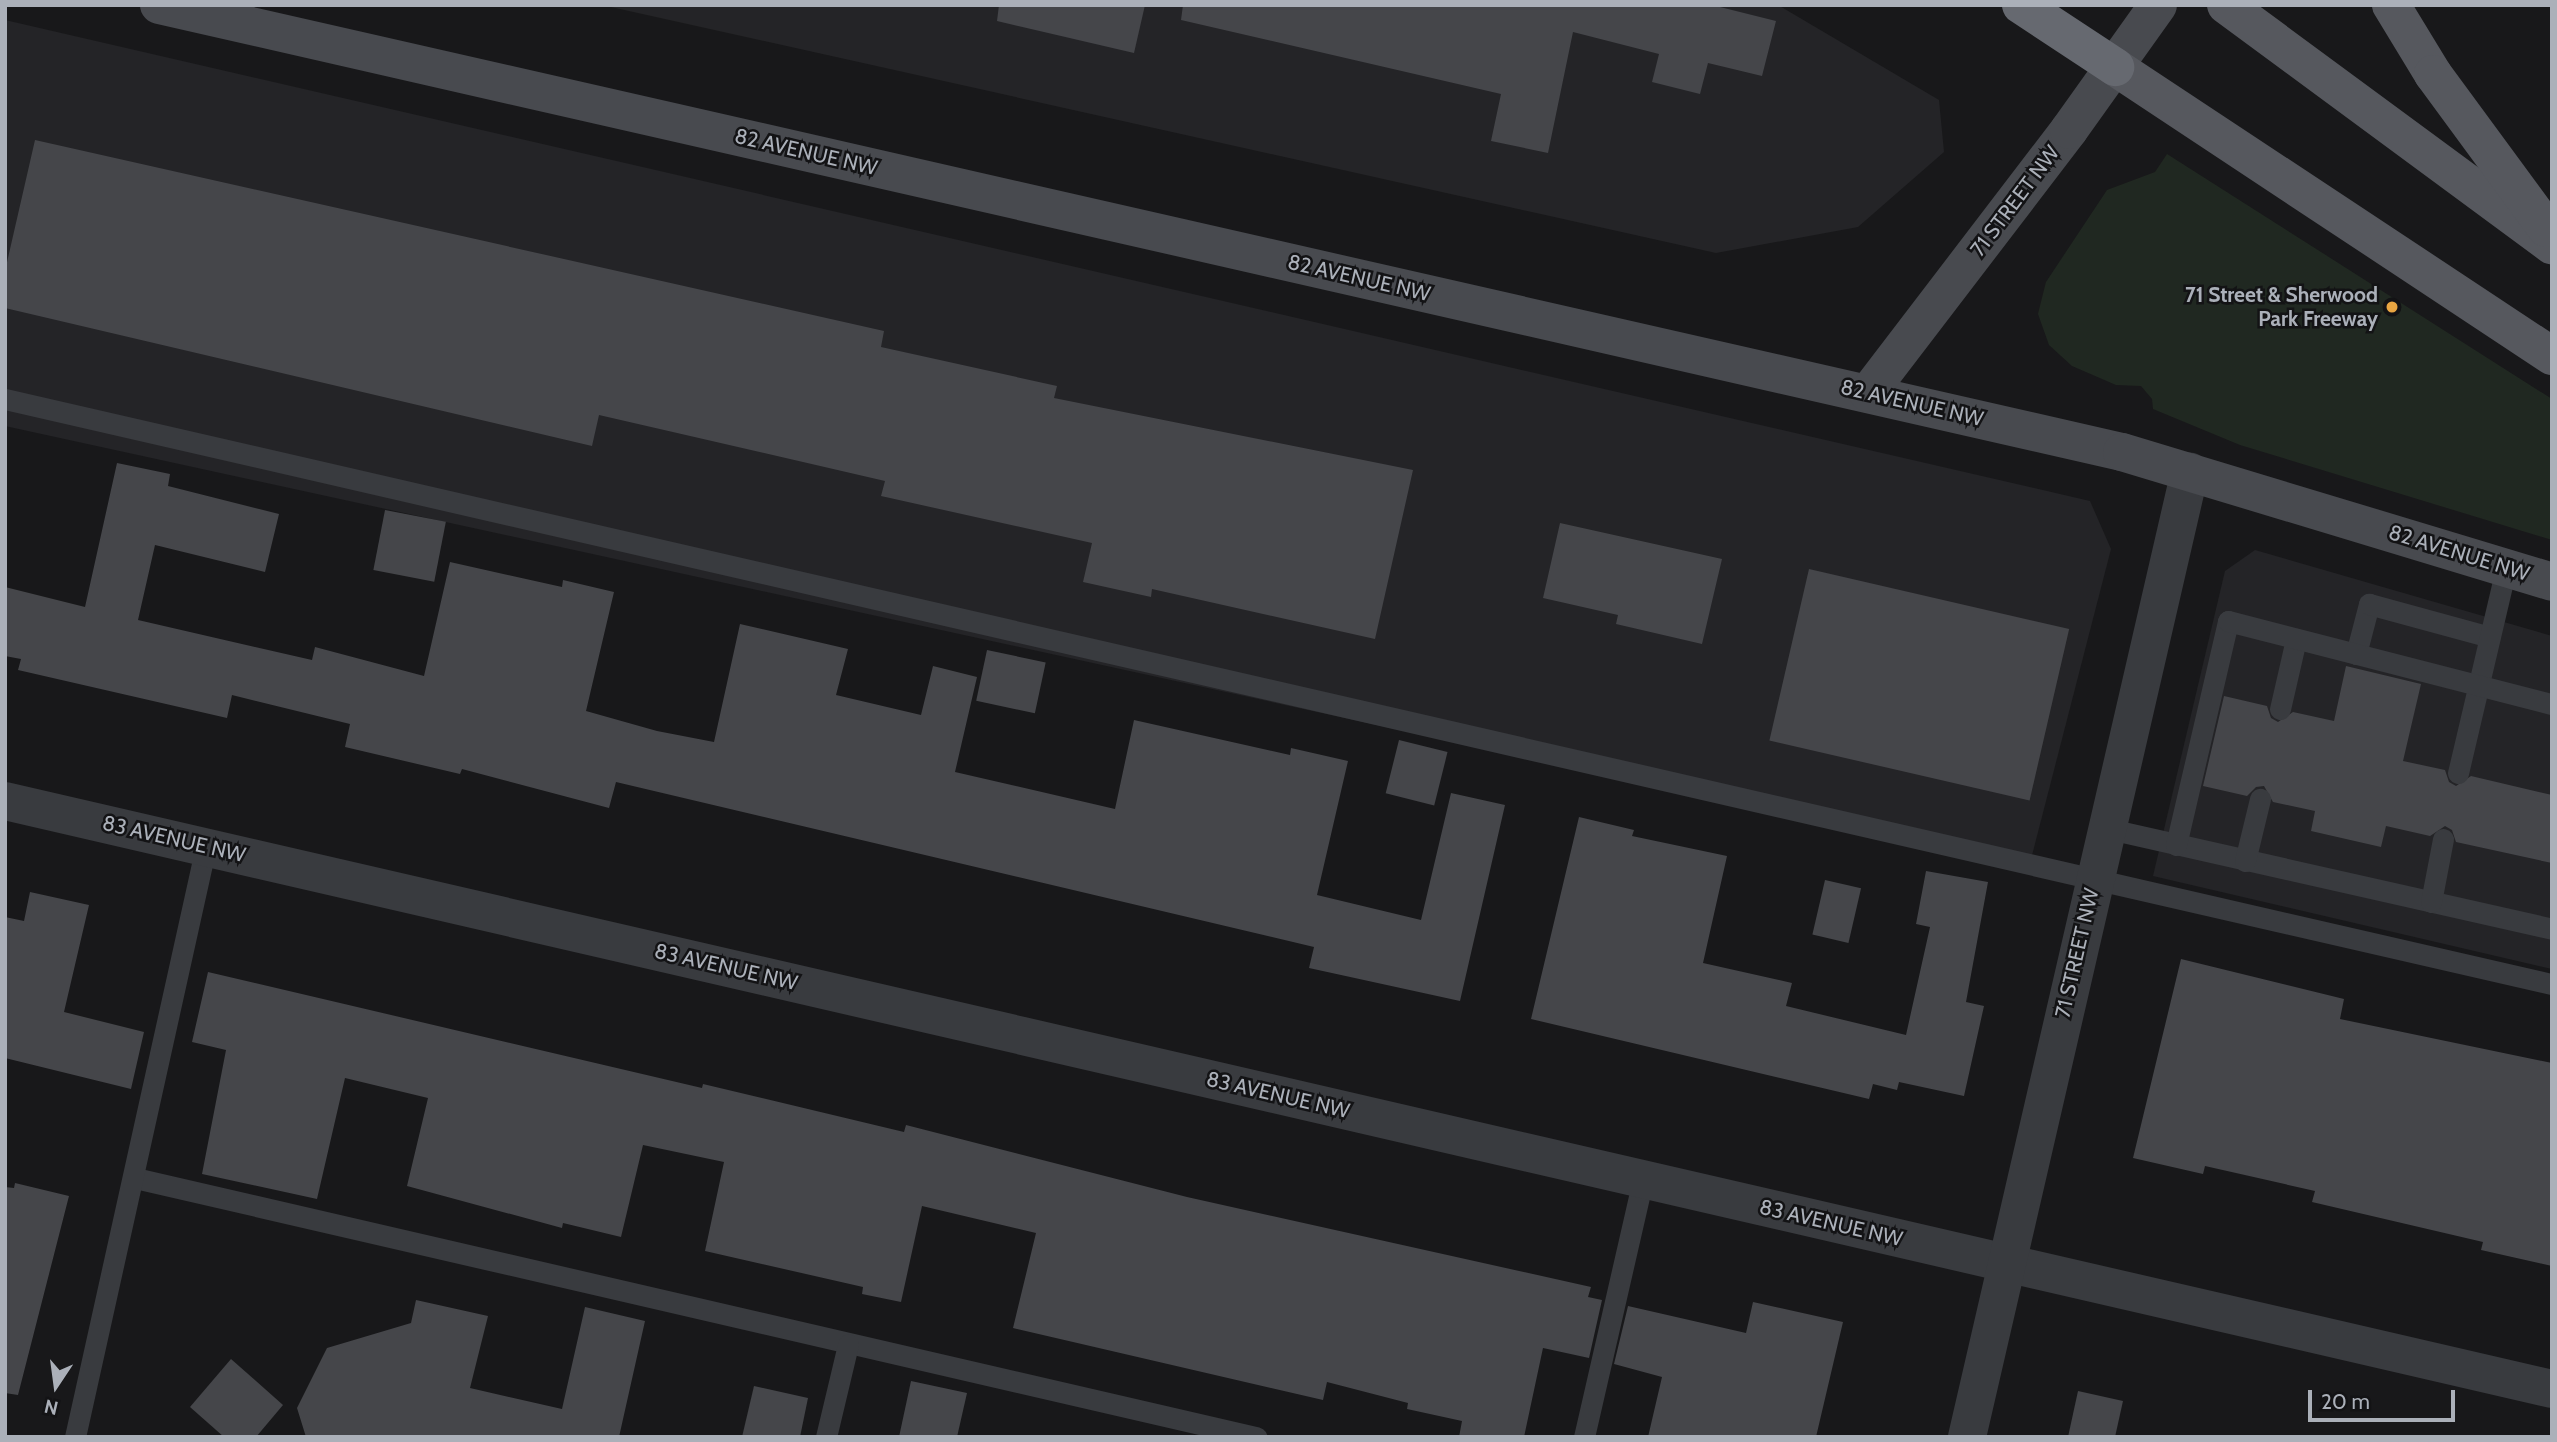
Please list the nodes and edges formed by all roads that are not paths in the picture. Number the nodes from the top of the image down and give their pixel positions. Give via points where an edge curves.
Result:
1 (159, 5) edge
2 (2021, 5) edge
3 (2158, 5) edge
4 (2226, 5) edge
5 (2391, 5) edge
6 (2115, 67) junction
7 (2552, 235) edge
8 (2552, 245) edge
9 (2552, 356) edge
10 (1868, 393) junction
11 (5, 399) edge
12 (2190, 471) junction
13 (2506, 568) junction
14 (2552, 582) edge
15 (2490, 637) junction
16 (2296, 639) junction
17 (2356, 654) junction
18 (2479, 685) junction
19 (2552, 704) edge
20 (2280, 709) dead end
21 (2458, 773) dead end
22 (2259, 799) dead end
23 (5, 801) edge
24 (2105, 828) junction
25 (2444, 839) dead end
26 (2176, 845) junction
27 (206, 846) junction
28 (2245, 861) junction
29 (2094, 878) junction
30 (2431, 902) junction
31 (2552, 929) edge
32 (2552, 984) edge
33 (135, 1178) junction
34 (1643, 1180) junction
35 (2008, 1263) junction
36 (848, 1345) junction
37 (2552, 1389) edge
38 (75, 1437) edge
39 (826, 1437) edge
40 (1256, 1437) edge
41 (1584, 1437) edge
42 (1967, 1437) edge

1 - 10 street, 82 AVENUE NW
2 - 6 highway
3 - 6 street, 71 STREET NW
4 - 8 main road
5 - 7 main road via 2433,74
6 - 9 main road
6 - 10 street, 71 STREET NW
10 - 12 street, 82 AVENUE NW
11 - 29 lane
12 - 13 street, 82 AVENUE NW
12 - 24 street, 71 STREET NW
13 - 14 street, 82 AVENUE NW
13 - 15 lane
15 - 17 lane via 2369,604
15 - 18 lane
16 - 17 lane
16 - 20 lane
16 - 26 lane via 2228,621
17 - 18 lane
18 - 19 lane
18 - 21 lane
22 - 28 lane
23 - 27 street, 83 AVENUE NW
24 - 26 lane
24 - 29 street, 71 STREET NW
25 - 30 lane
26 - 28 lane
27 - 33 lane
27 - 34 street, 83 AVENUE NW
28 - 30 lane
29 - 32 lane
29 - 35 street, 71 STREET NW
30 - 31 lane
33 - 36 lane
33 - 38 lane
34 - 35 street, 83 AVENUE NW
34 - 41 lane
35 - 37 street, 83 AVENUE NW
35 - 42 street, 71 STREET NW
36 - 39 lane
36 - 40 lane

